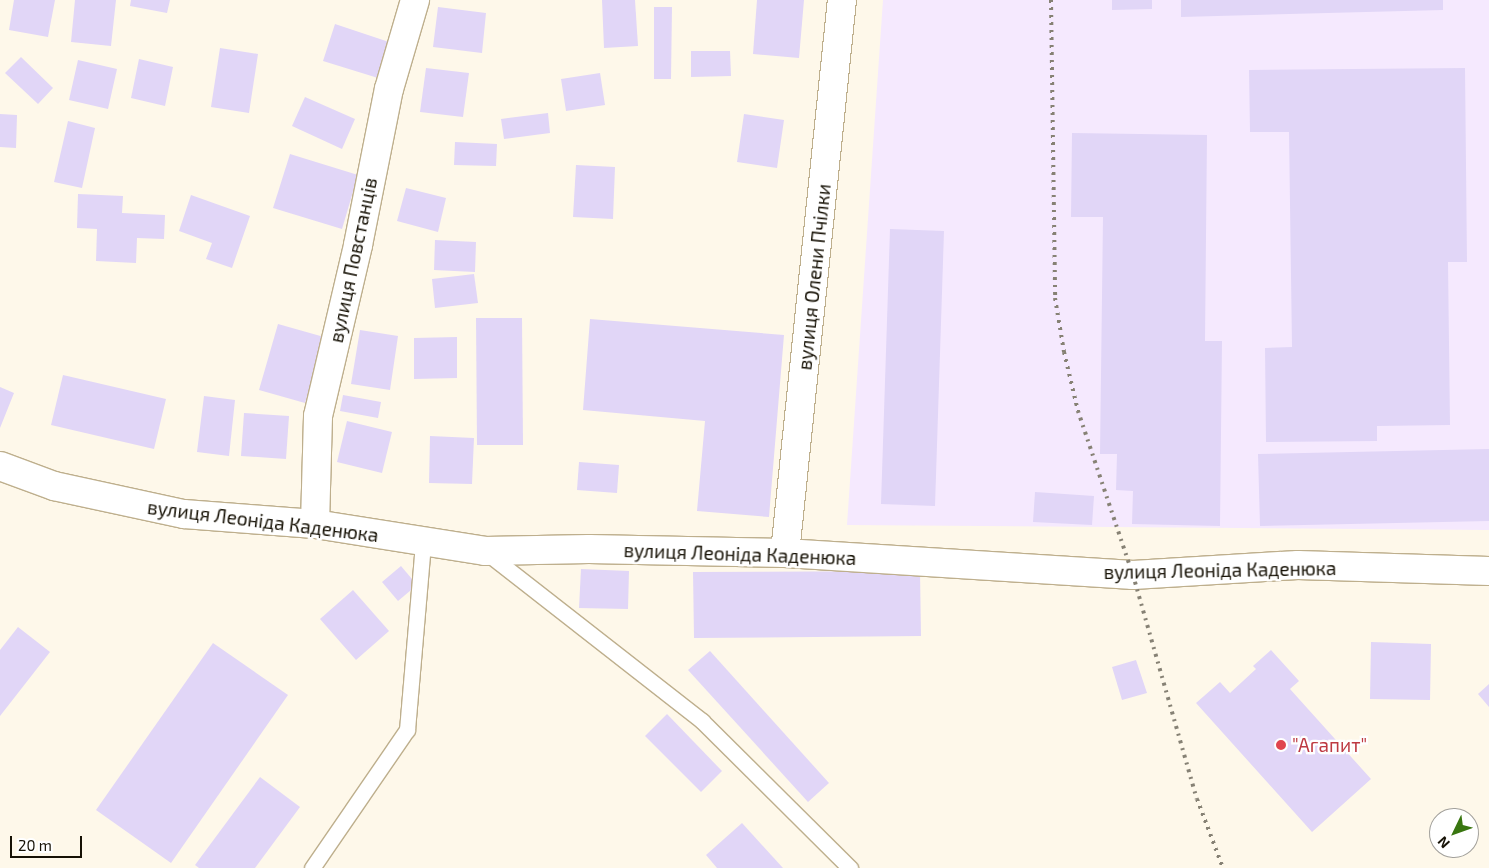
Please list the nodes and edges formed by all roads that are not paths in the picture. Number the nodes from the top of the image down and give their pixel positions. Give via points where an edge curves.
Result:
1 (415, 0) edge
2 (842, 0) edge
3 (0, 466) edge
4 (315, 524) junction
5 (423, 543) junction
6 (485, 551) junction
7 (785, 553) junction
8 (1489, 571) edge
9 (312, 868) edge
10 (850, 868) edge

1 - 4 street, вулиця Повстанців via 389,89 358,245 318,416
2 - 7 street, вулиця Олени Пчілки
3 - 4 street, вулиця Леоніда Каденюка via 54,486 184,514
4 - 5 street, вулиця Леоніда Каденюка
5 - 6 street, вулиця Леоніда Каденюка
5 - 9 lane via 407,730
6 - 7 street, вулиця Леоніда Каденюка via 589,548
6 - 10 lane via 702,721
7 - 8 street, вулиця Леоніда Каденюка via 1133,575 1298,565

